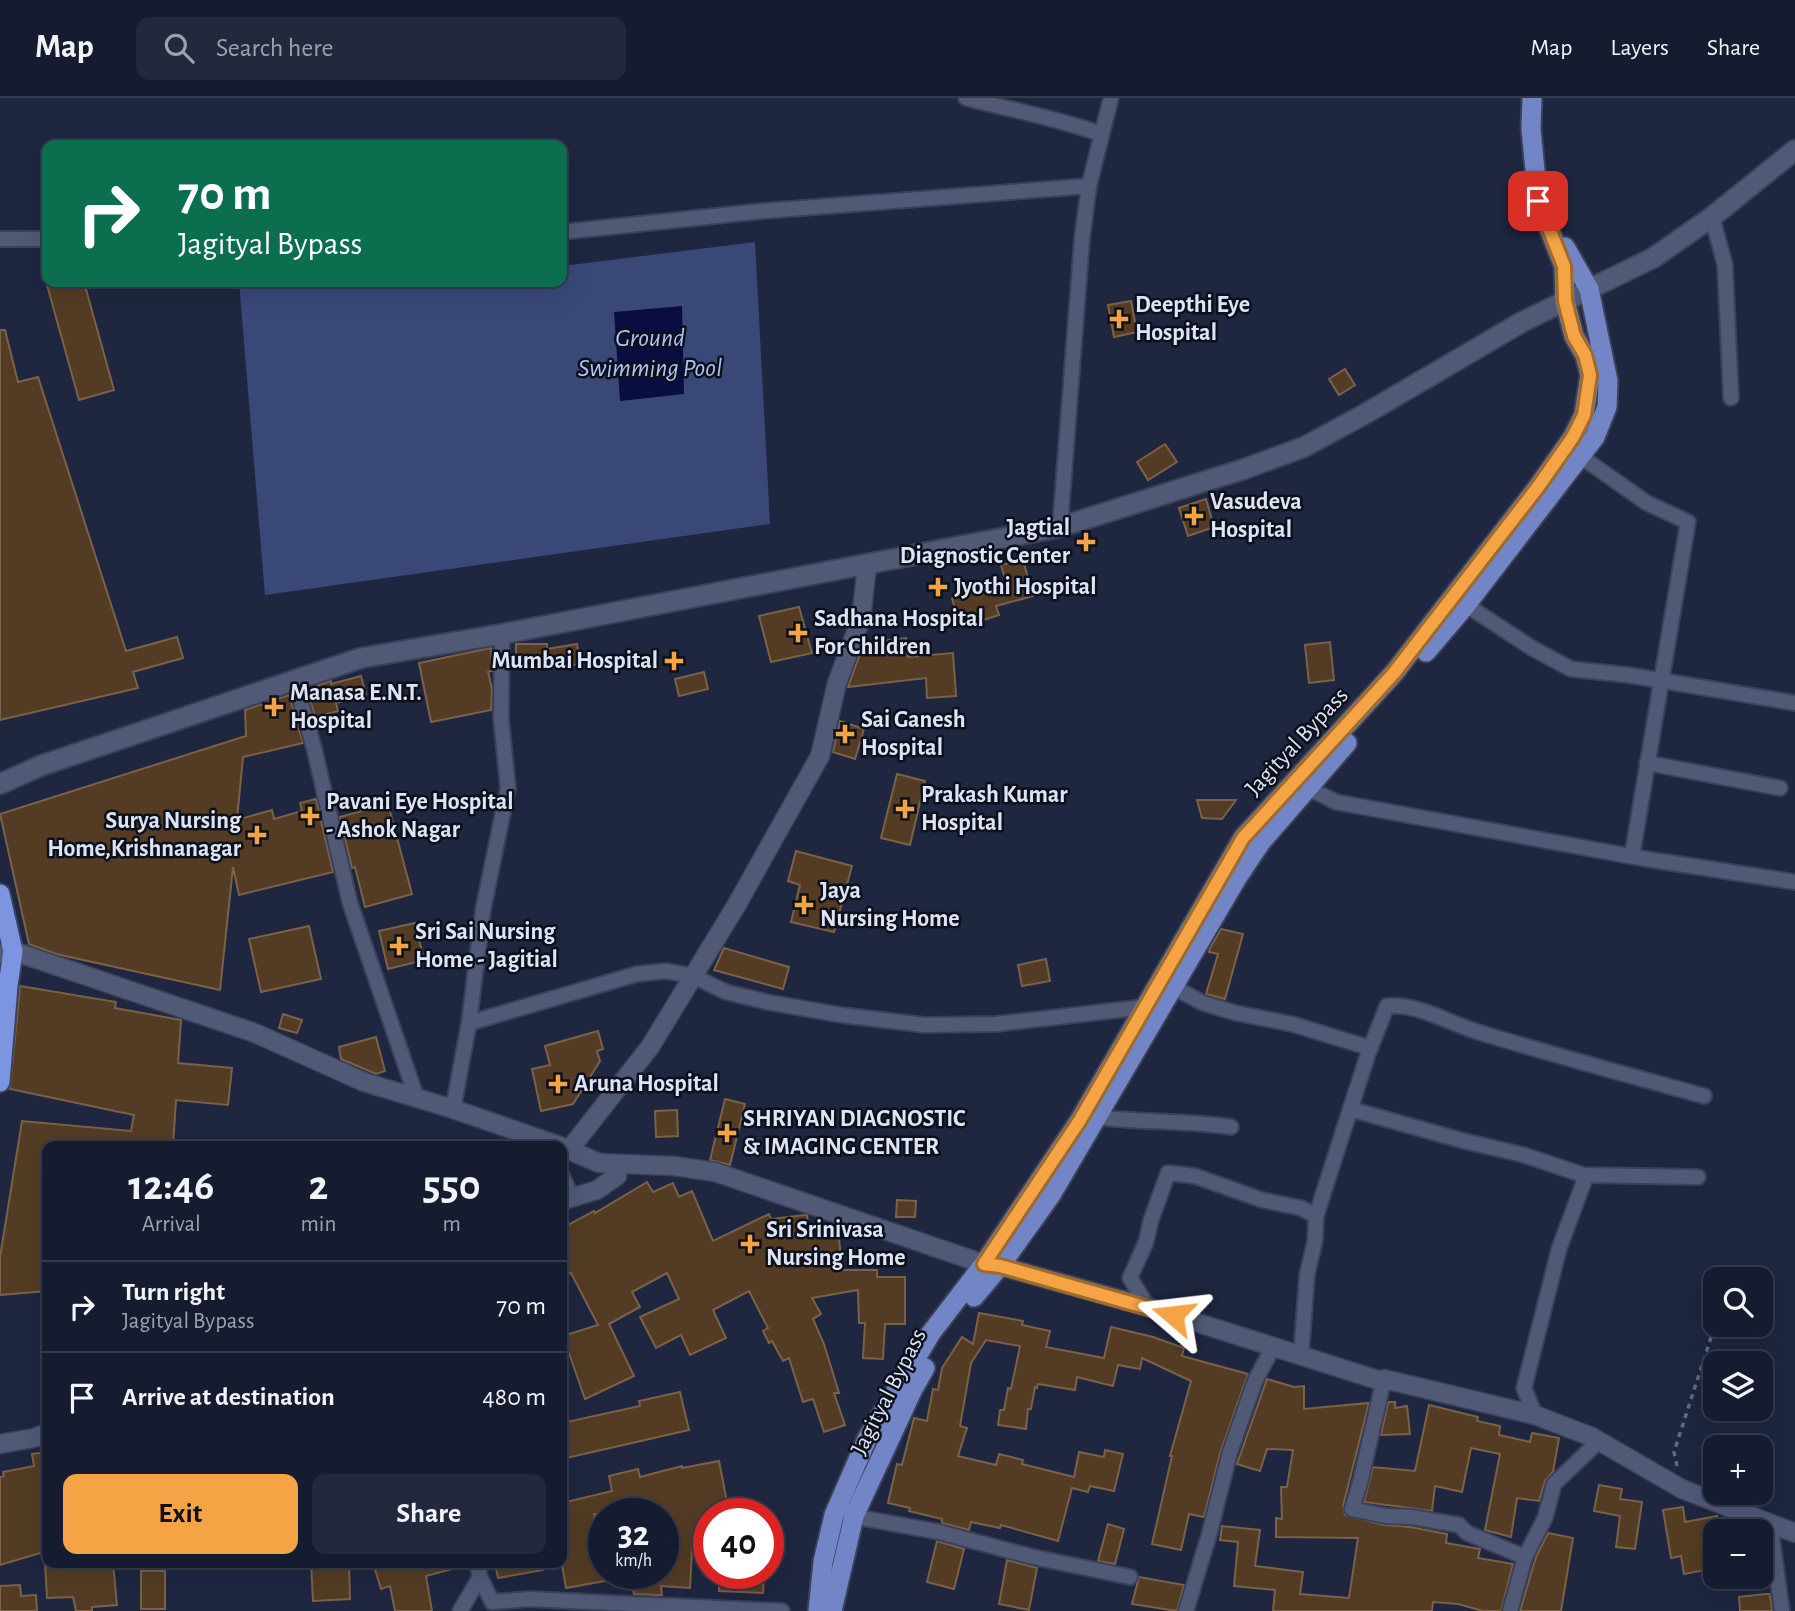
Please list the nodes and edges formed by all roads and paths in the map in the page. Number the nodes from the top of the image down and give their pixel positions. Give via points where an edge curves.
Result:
1 (966, 98) edge
2 (1111, 98) edge
3 (1532, 98) edge
4 (1101, 134) junction
5 (1795, 150) edge
6 (1088, 186) junction
7 (1538, 201) junction
8 (1712, 216) junction
9 (567, 231) edge
10 (0, 239) edge
11 (42, 239) edge
12 (1588, 289) junction
13 (1565, 301) junction
14 (1731, 398) dead end
15 (1580, 456) junction
16 (1060, 527) junction
17 (867, 565) junction
18 (1466, 605) junction
19 (502, 634) junction
20 (294, 678) junction
21 (1661, 680) junction
22 (1795, 703) edge
23 (1647, 763) junction
24 (0, 784) edge
25 (1308, 788) junction
26 (1780, 788) dead end
27 (1632, 856) junction
28 (1795, 882) edge
29 (0, 894) edge
30 (7, 953) edge
31 (693, 976) junction
32 (1173, 987) junction
33 (1145, 1007) junction
34 (469, 1023) junction
35 (1370, 1048) junction
36 (0, 1082) edge
37 (1704, 1096) dead end
38 (417, 1099) junction
39 (453, 1109) junction
40 (1350, 1109) junction
41 (1097, 1117) junction
42 (1231, 1127) dead end
43 (541, 1141) edge
44 (567, 1144) edge
45 (567, 1151) edge
46 (614, 1164) junction
47 (1586, 1175) junction
48 (1698, 1177) dead end
49 (567, 1200) edge
50 (1316, 1216) junction
51 (992, 1265) junction
52 (1148, 1307) junction
53 (1711, 1337) edge
54 (1273, 1347) junction
55 (1301, 1356) junction
56 (1384, 1379) junction
57 (1535, 1415) junction
58 (41, 1436) edge
59 (1599, 1441) junction
60 (0, 1444) edge
61 (1682, 1489) junction
62 (844, 1515) junction
63 (1760, 1519) edge
64 (1773, 1524) edge
65 (1795, 1532) edge
66 (1773, 1545) edge
67 (1525, 1557) junction
68 (478, 1570) edge
69 (1130, 1577) dead end
70 (827, 1610) edge
71 (460, 1611) edge
72 (782, 1611) edge
73 (1186, 1611) edge
74 (1510, 1611) edge
75 (1782, 1611) edge

1 - 4 street via 1066,121
2 - 4 street
3 - 7 main road, Jagityal Bypass
4 - 6 street
5 - 8 main road
6 - 9 street
6 - 16 street
7 - 12 main road, Jagityal Bypass
7 - 13 main road, Jagityal Bypass via 1564,266
8 - 12 main road via 1653,258
8 - 14 street via 1725,265
10 - 11 street
12 - 13 main road
12 - 15 main road, Jagityal Bypass via 1608,381 1607,407 1595,437
13 - 16 main road via 1522,321 1304,447
13 - 33 main road, Jagityal Bypass via 1590,375 1584,415 1573,437 1394,673 1243,838
15 - 18 main road, Jagityal Bypass
15 - 21 street via 1647,503 1688,522
16 - 17 main road
17 - 19 main road
17 - 31 street via 861,619 837,683 820,756
18 - 21 street via 1571,669
18 - 25 main road, Jagityal Bypass
19 - 20 main road via 361,658
19 - 34 street via 501,718 508,788 483,910
20 - 24 main road
20 - 38 street via 350,903
21 - 22 street
21 - 23 street
23 - 26 street
23 - 27 street
25 - 27 street via 1336,802
25 - 32 main road, Jagityal Bypass via 1261,842
27 - 28 street
29 - 30 highway
30 - 36 highway
30 - 38 street via 255,1033 364,1082
31 - 33 street via 726,992 767,1002 925,1025 996,1024
31 - 34 street via 666,971 637,974
31 - 44 street via 650,1047
32 - 35 street via 1203,1003
32 - 41 main road, Jagityal Bypass
33 - 51 main road, Jagityal Bypass
34 - 39 street
35 - 37 street via 1387,1006 1402,1004 1543,1052
35 - 40 street
38 - 39 street
39 - 43 street
40 - 47 street
40 - 50 street
41 - 42 street
41 - 51 main road, Jagityal Bypass via 1051,1195
45 - 46 street
46 - 49 street via 617,1176 597,1190
46 - 51 street via 715,1172
47 - 48 street
47 - 57 street via 1559,1249 1524,1388
50 - 52 street via 1195,1177 1168,1173 1130,1278
50 - 55 street
51 - 52 street
51 - 62 main road, Jagityal Bypass via 931,1357
52 - 54 street
53 - 61 path via 1674,1452
54 - 55 street
54 - 73 street via 1255,1381 1230,1452
55 - 56 street
56 - 57 street
56 - 67 street via 1352,1509 1459,1525 1466,1533
57 - 59 street
58 - 60 street
59 - 61 street
59 - 67 street via 1554,1484 1545,1518
61 - 63 street
62 - 69 street via 939,1532
62 - 70 main road, Jagityal Bypass
64 - 65 street
66 - 75 street
67 - 74 street
68 - 71 street
68 - 72 street via 492,1602 529,1599

